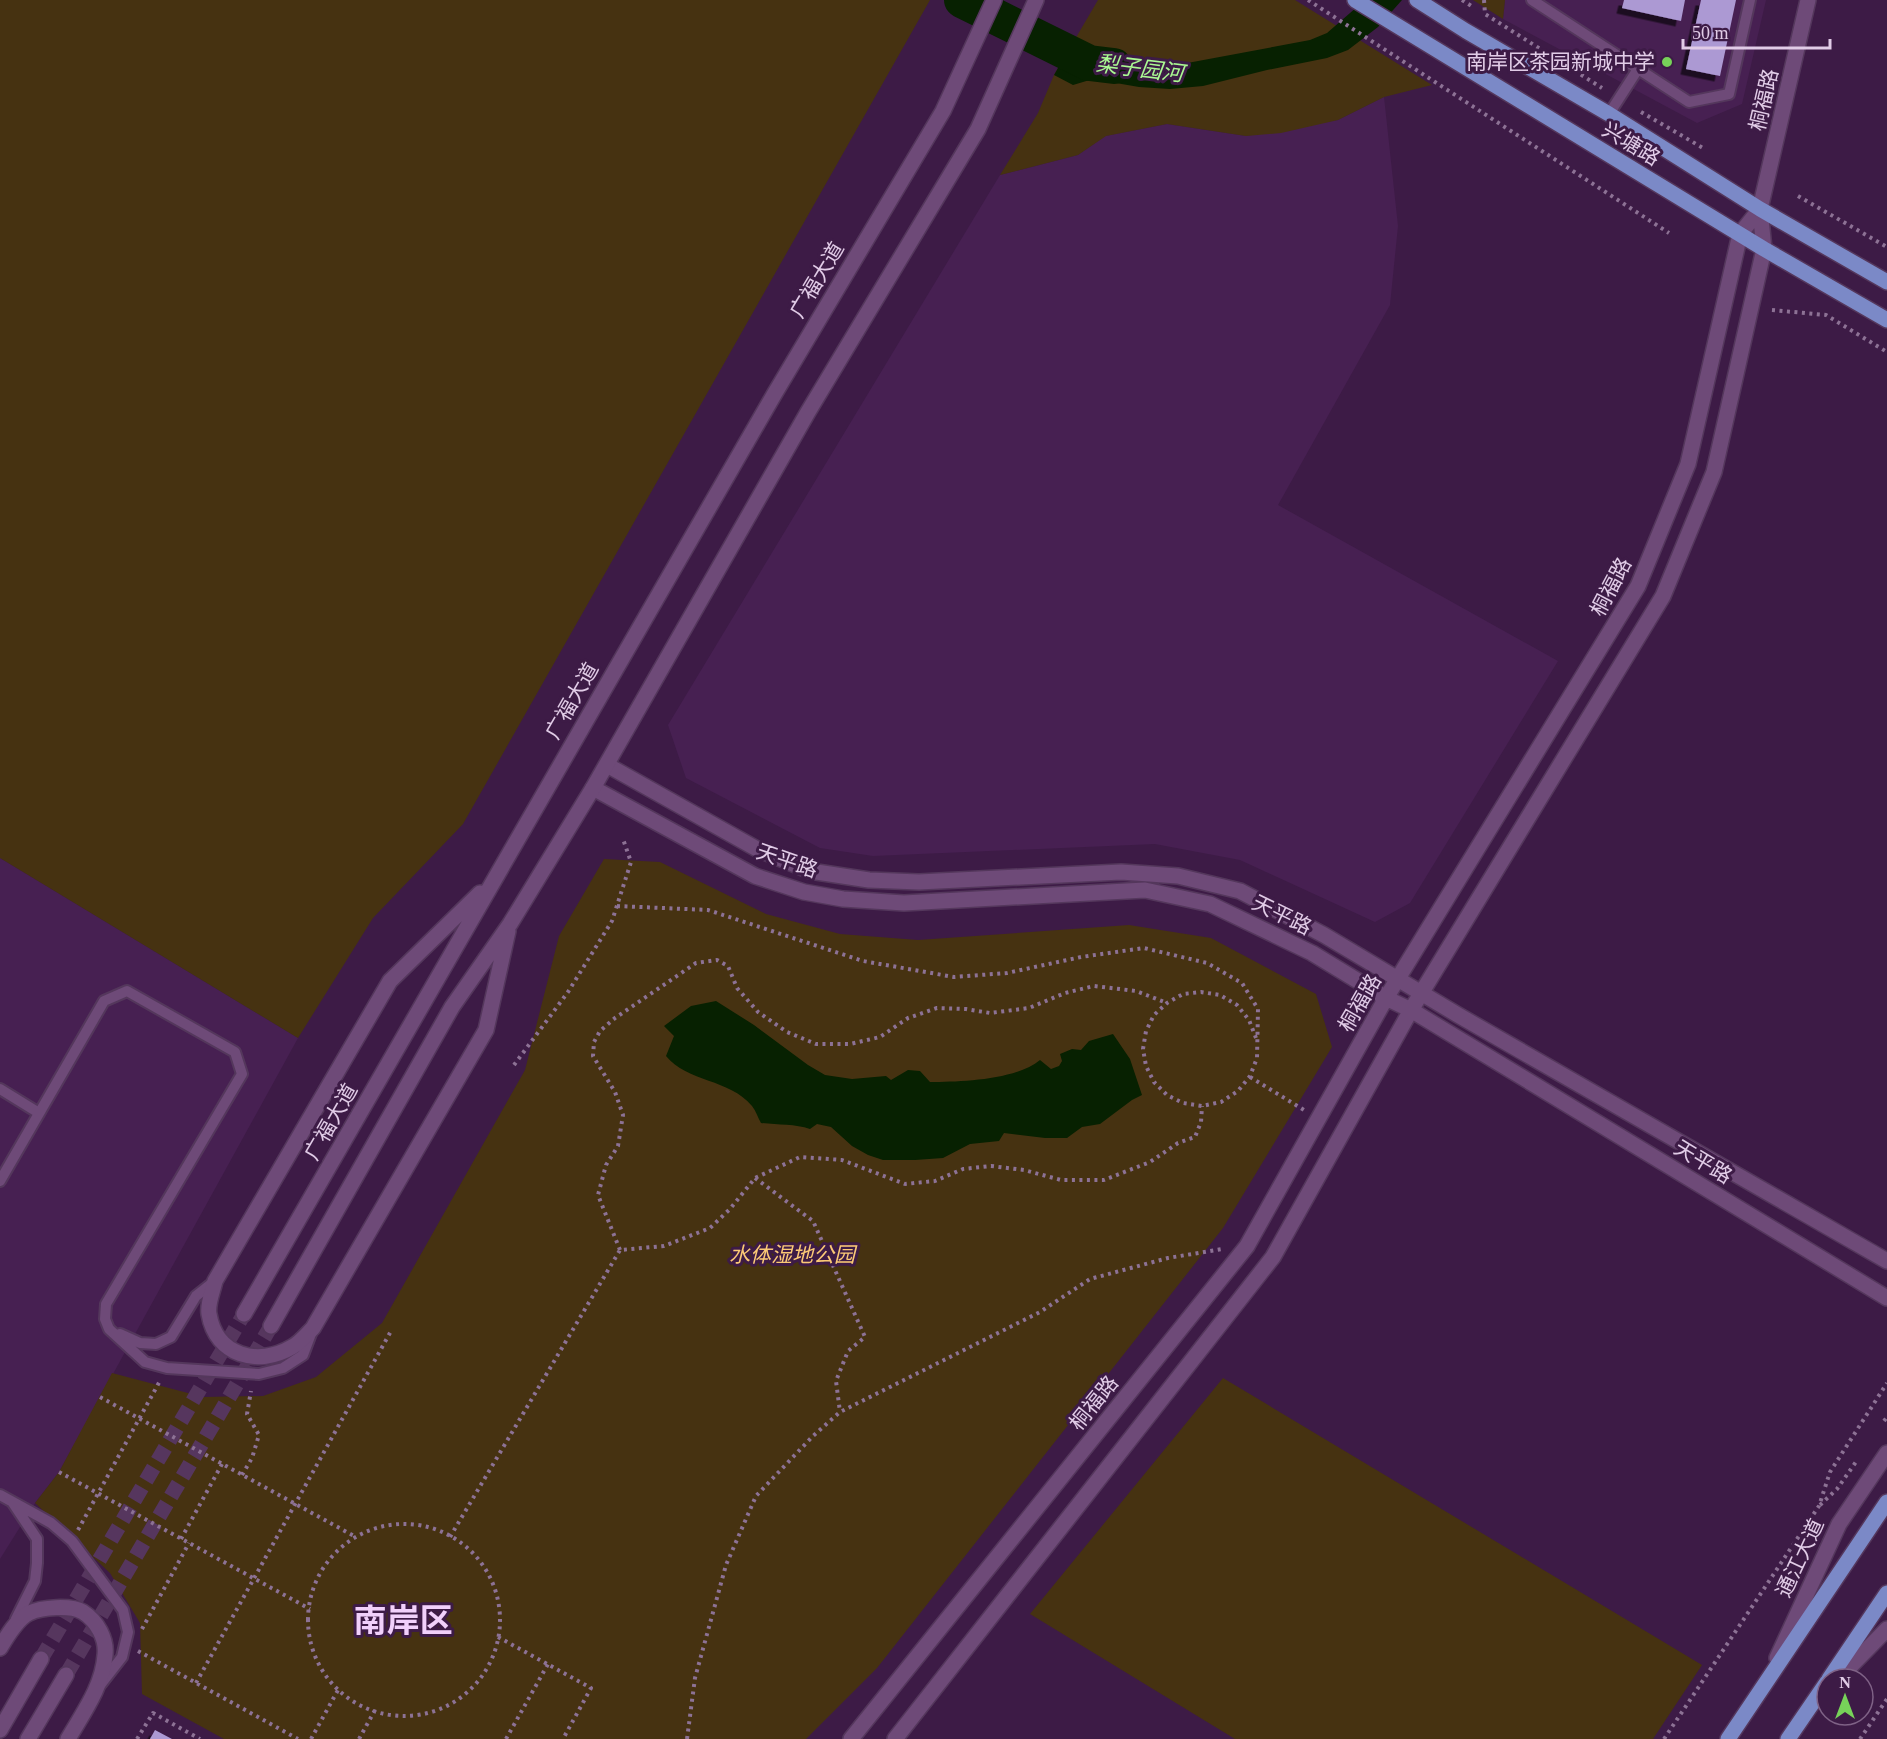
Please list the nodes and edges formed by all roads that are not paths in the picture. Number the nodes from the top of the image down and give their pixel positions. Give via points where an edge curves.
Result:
1 (994, 0) edge
2 (1355, 0) edge
3 (1417, 0) edge
4 (1532, 0) edge
5 (1750, 0) edge
6 (1808, 0) edge
7 (1036, 1) edge
8 (1638, 69) junction
9 (1609, 114) junction
10 (1760, 209) junction
11 (1740, 234) junction
12 (1764, 249) junction
13 (1887, 282) edge
14 (1887, 320) edge
15 (607, 765) junction
16 (593, 788) junction
17 (492, 880) junction
18 (510, 924) junction
19 (1397, 980) junction
20 (1421, 993) junction
21 (1386, 998) junction
22 (1411, 1010) junction
23 (0, 1089) edge
24 (39, 1113) junction
25 (0, 1181) edge
26 (1887, 1261) edge
27 (215, 1281) junction
28 (1887, 1298) edge
29 (244, 1314) tunnel mouth
30 (271, 1326) tunnel mouth
31 (313, 1328) junction
32 (109, 1329) junction
33 (1887, 1453) edge
34 (0, 1495) edge
35 (13, 1502) junction
36 (1887, 1502) edge
37 (1887, 1593) edge
38 (1887, 1629) edge
39 (9, 1633) junction
40 (0, 1648) edge
41 (41, 1659) tunnel mouth
42 (1837, 1667) edge
43 (1850, 1667) edge
44 (66, 1675) tunnel mouth
45 (1763, 1688) junction
46 (97, 1689) junction
47 (1815, 1700) edge
48 (1815, 1702) edge
49 (1810, 1707) junction
50 (0, 1730) edge
51 (28, 1739) edge
52 (68, 1739) edge
53 (851, 1739) edge
54 (895, 1739) edge
55 (1728, 1739) edge
56 (1788, 1739) edge

1 - 17 street, 广福大道 via 943,111
2 - 11 main road, 兴塘路
3 - 9 main road, 兴塘路
4 - 8 lane
5 - 8 lane via 1729,94 1689,102
6 - 10 street, 桐福路
7 - 15 street via 978,129 808,412
8 - 9 lane
9 - 10 main road, 兴塘路
10 - 11 street, 桐福路
10 - 12 street, 桐福路
10 - 13 main road, 兴塘路
11 - 12 main road, 兴塘路
11 - 19 street, 桐福路 via 1688,464 1638,586
12 - 14 main road, 兴塘路
12 - 20 street, 桐福路 via 1714,472 1663,596
15 - 16 street
15 - 19 street, 天平路 via 757,849 810,871 869,880 919,882 1121,872 1178,876 1240,891 1324,935
16 - 18 street
16 - 21 street, 天平路 via 755,876 804,892 904,903 1145,890 1210,904 1312,953
17 - 27 street via 390,981
17 - 29 street, 广福大道
18 - 30 street via 452,1008
18 - 31 street via 486,1030
19 - 20 street, 天平路
19 - 21 street, 桐福路
20 - 22 street, 桐福路
20 - 26 street, 天平路
21 - 22 street, 天平路
21 - 53 street, 桐福路 via 1247,1246
22 - 28 street, 天平路
22 - 54 street, 桐福路 via 1273,1257
23 - 24 lane
24 - 25 lane
24 - 32 lane via 104,1001 127,991 235,1052 242,1074 106,1304
27 - 31 street via 208,1312 215,1334 236,1354 266,1358 294,1347
27 - 32 lane via 196,1296 171,1336 156,1344 140,1343
31 - 32 lane via 303,1355 283,1368 259,1374 167,1368 146,1362
33 - 45 street, 通江大道 via 1839,1524
34 - 35 lane
35 - 39 lane via 37,1539 38,1563 36,1581
35 - 46 lane via 51,1523 72,1541 123,1610 128,1646
36 - 45 main road, 通江大道
37 - 42 main road
38 - 43 street
39 - 40 street
39 - 46 street via 29,1613 54,1606 82,1611 101,1630 106,1654
41 - 50 street
44 - 51 street
45 - 55 main road, 通江大道
46 - 52 street
47 - 49 main road
48 - 49 street
49 - 56 main road

